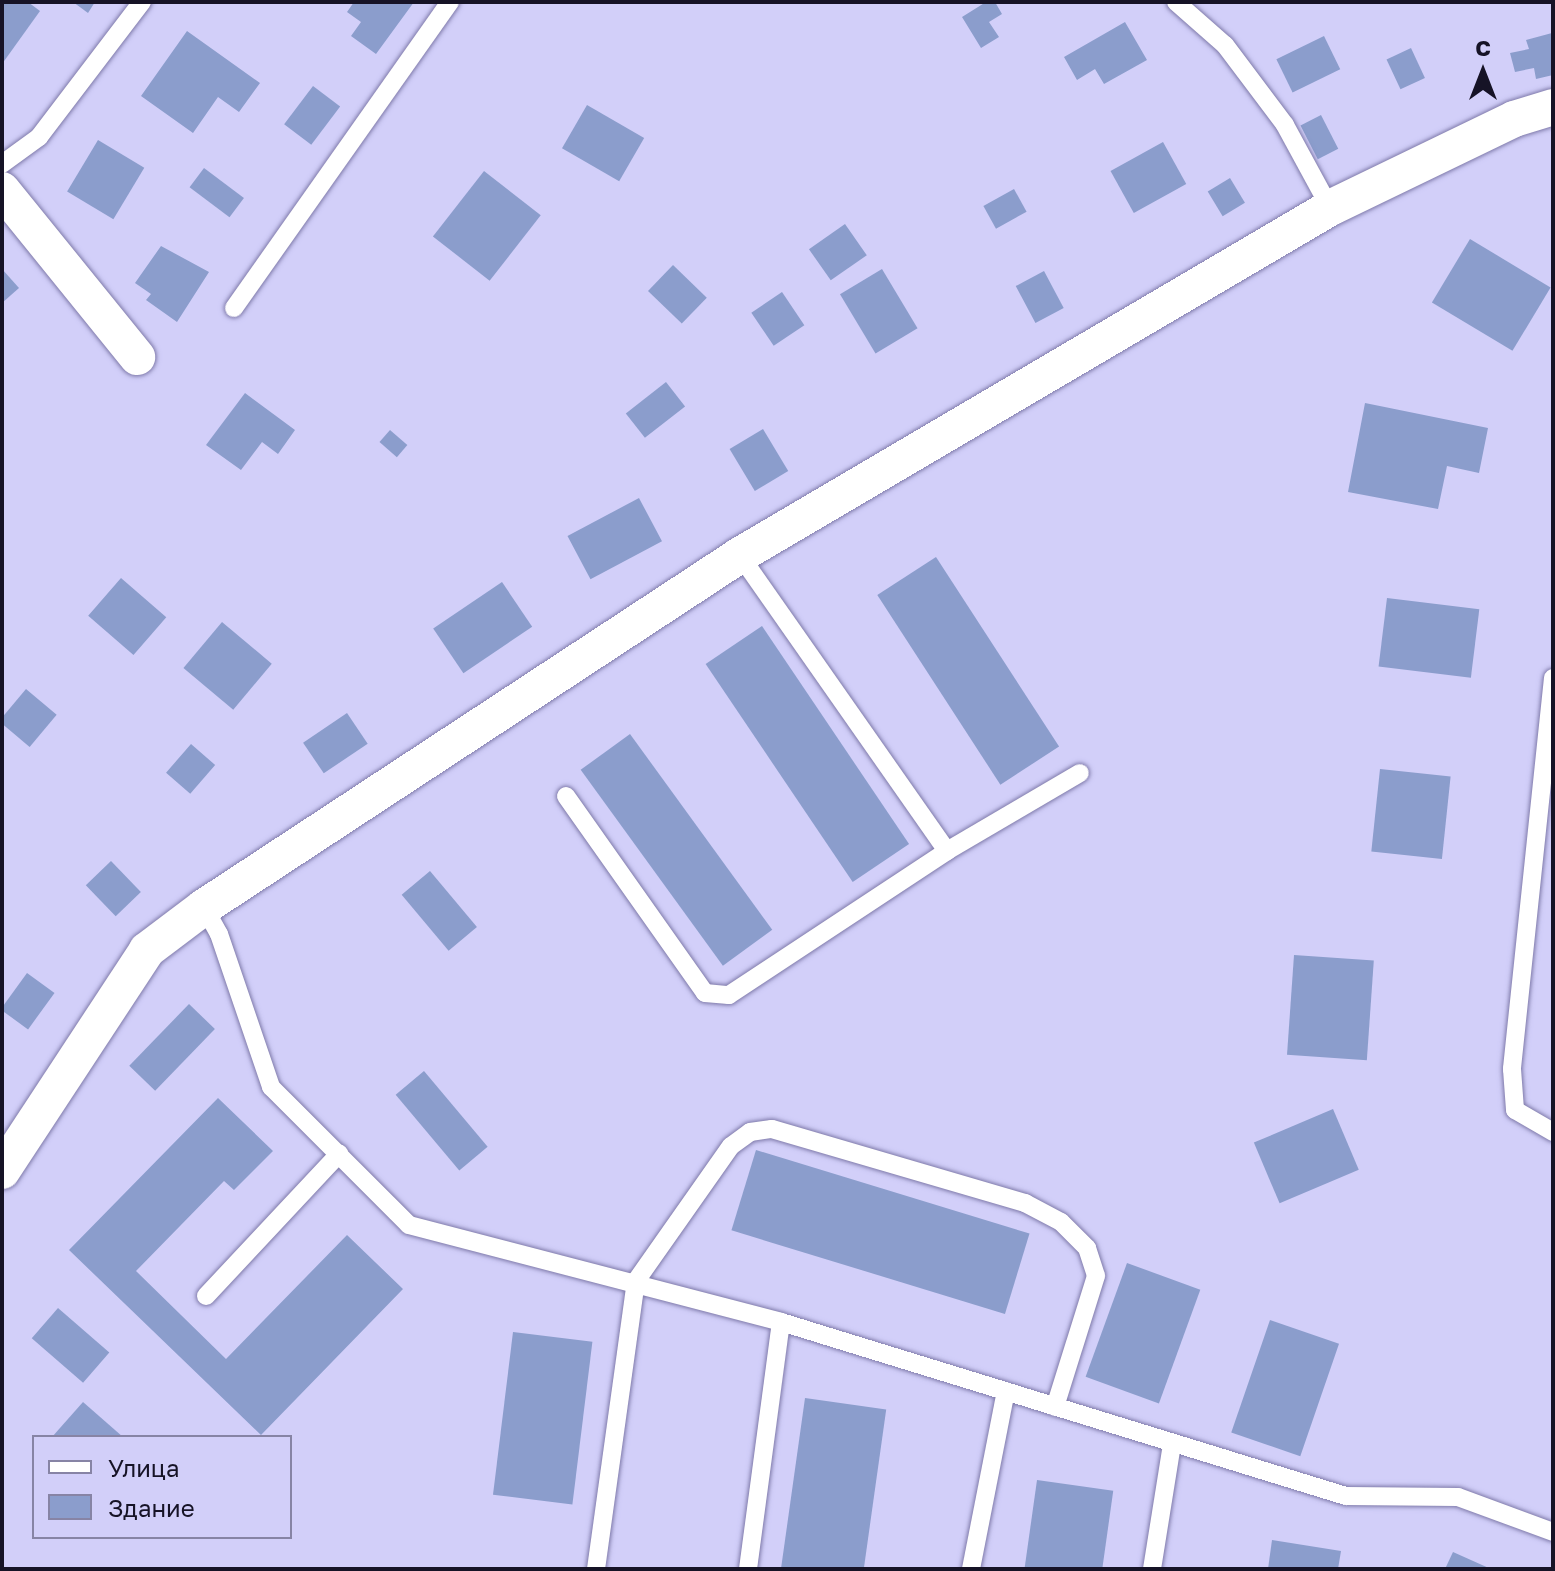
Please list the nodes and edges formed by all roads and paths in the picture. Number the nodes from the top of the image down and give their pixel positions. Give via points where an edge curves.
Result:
1 (142, 2) edge
2 (450, 2) edge
3 (1176, 2) edge
4 (1553, 107) edge
5 (2, 164) edge
6 (2, 190) edge
7 (1330, 208) junction
8 (234, 308) dead end
9 (137, 357) dead end
10 (740, 555) junction
11 (1553, 678) edge
12 (1080, 773) dead end
13 (566, 796) dead end
14 (947, 851) junction
15 (204, 907) junction
16 (1553, 1132) edge
17 (339, 1154) junction
18 (2, 1171) edge
19 (636, 1281) junction
20 (206, 1296) dead end
21 (781, 1322) junction
22 (1006, 1391) junction
23 (1055, 1407) junction
24 (1172, 1444) junction
25 (1553, 1532) edge
26 (596, 1569) edge
27 (748, 1569) edge
28 (971, 1569) edge
29 (1152, 1569) edge

1 - 5 lane via 39,137
2 - 8 lane
3 - 7 lane via 1225,45 1268,102
4 - 7 street via 1514,119
6 - 9 street
7 - 10 street
10 - 14 lane
10 - 15 street
11 - 16 lane via 1512,1069 1515,1110
12 - 14 lane
13 - 14 lane via 705,993 729,995
15 - 17 lane via 219,934 271,1087
15 - 18 street via 147,950
17 - 19 lane via 409,1225
17 - 20 lane
19 - 21 lane
19 - 23 lane via 731,1146 750,1132 772,1129 1025,1203 1061,1222 1087,1248 1096,1276
19 - 26 lane
21 - 22 lane
21 - 27 lane
22 - 23 lane
22 - 28 lane
23 - 24 lane
24 - 25 lane via 1346,1496 1458,1497
24 - 29 lane

